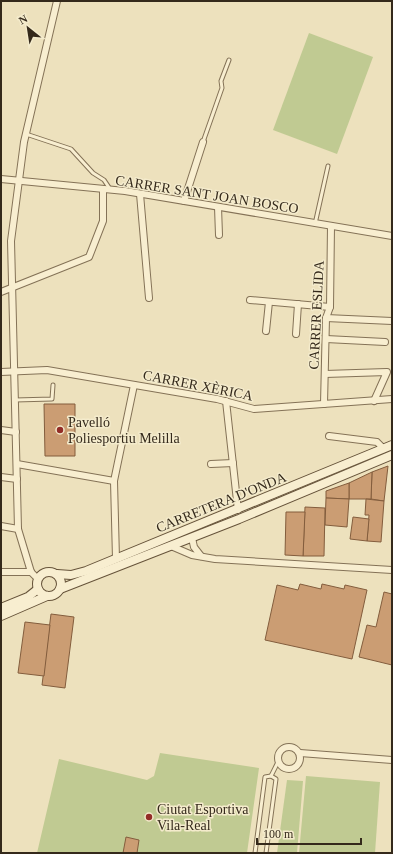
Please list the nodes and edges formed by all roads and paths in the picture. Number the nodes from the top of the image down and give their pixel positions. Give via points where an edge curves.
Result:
1 (57, 1) edge
2 (229, 60) dead end
3 (26, 134) junction
4 (203, 142) joint
5 (328, 166) dead end
6 (1, 179) edge
7 (18, 181) junction
8 (103, 189) junction
9 (111, 190) junction
10 (140, 194) junction
11 (184, 201) junction
12 (218, 207) junction
13 (314, 224) junction
14 (331, 226) junction
15 (219, 235) dead end
16 (392, 236) edge
17 (12, 287) junction
18 (1, 292) edge
19 (149, 298) dead end
20 (250, 300) dead end
21 (269, 302) junction
22 (298, 304) junction
23 (330, 307) junction
24 (326, 318) junction
25 (392, 321) edge
26 (266, 331) dead end
27 (296, 334) dead end
28 (326, 340) junction
29 (385, 342) dead end
30 (14, 370) junction
31 (1, 372) edge
32 (324, 374) junction
33 (53, 385) dead end
34 (134, 385) junction
35 (15, 400) junction
36 (392, 400) edge
37 (226, 401) junction
38 (374, 401) junction
39 (324, 404) junction
40 (1, 430) edge
41 (16, 432) junction
42 (329, 436) dead end
43 (392, 445) edge
44 (384, 449) junction
45 (392, 455) edge
46 (233, 463) junction
47 (17, 464) junction
48 (211, 464) dead end
49 (1, 476) edge
50 (17, 479) junction
51 (114, 481) junction
52 (238, 510) junction
53 (1, 526) edge
54 (18, 529) junction
55 (192, 538) junction
56 (171, 546) junction
57 (200, 556) junction
58 (116, 558) junction
59 (392, 570) edge
60 (1, 572) edge
61 (31, 572) junction
62 (57, 574) junction
63 (38, 579) junction
64 (38, 589) junction
65 (60, 589) junction
66 (47, 596) junction
67 (1, 608) edge
68 (1, 616) edge
69 (300, 753) junction
70 (392, 760) edge
71 (278, 762) junction
72 (271, 776) junction
73 (255, 853) edge
74 (266, 853) edge

1 - 3 street
2 - 4 lane
3 - 7 street
3 - 9 lane via 71,149
4 - 11 street
5 - 13 lane
6 - 7 street, CARRER SANT JOAN BOSCO
7 - 8 street, CARRER SANT JOAN BOSCO
7 - 17 street via 11,241
8 - 9 street, CARRER SANT JOAN BOSCO
8 - 17 street via 103,221 89,257
9 - 10 street, CARRER SANT JOAN BOSCO
10 - 11 street, CARRER SANT JOAN BOSCO
10 - 19 street
11 - 12 street, CARRER SANT JOAN BOSCO
12 - 13 street, CARRER SANT JOAN BOSCO
12 - 15 street
13 - 14 street, CARRER SANT JOAN BOSCO
14 - 16 street, CARRER SANT JOAN BOSCO
14 - 23 street, CARRER ESLIDA
17 - 18 street
17 - 30 street
20 - 21 street
21 - 22 street
21 - 26 street
22 - 23 street
22 - 27 street
23 - 24 street, CARRER ESLIDA
24 - 25 street
24 - 28 street, CARRER ESLIDA
28 - 29 street
28 - 32 street, CARRER ESLIDA
30 - 31 street, CARRER XÈRICA
30 - 34 street, CARRER XÈRICA via 47,370
30 - 35 street
32 - 38 street via 387,372
32 - 39 street, CARRER ESLIDA
33 - 35 lane via 52,399
34 - 37 street, CARRER XÈRICA
34 - 51 street
35 - 41 street
36 - 38 street, CARRER XÈRICA
37 - 39 street, CARRER XÈRICA via 254,409
37 - 46 street
38 - 39 street, CARRER XÈRICA
40 - 41 street
41 - 47 street
42 - 44 street via 377,442
43 - 44 main road, CARRETERA D'ONDA
44 - 52 main road, CARRETERA D'ONDA
45 - 55 main road, CARRETERA D'ONDA
46 - 48 street
46 - 52 street
47 - 50 street
47 - 51 street
49 - 50 street
50 - 54 street
51 - 58 street
52 - 58 main road, CARRETERA D'ONDA
53 - 54 street
54 - 61 street
55 - 56 main road, CARRETERA D'ONDA
55 - 57 street
56 - 57 street
56 - 65 main road, CARRETERA D'ONDA
57 - 59 street
58 - 62 main road, CARRETERA D'ONDA via 71,575
60 - 61 street
61 - 63 street
62 - 63 main road via 46,572
62 - 65 main road via 61,581
63 - 64 main road
64 - 66 main road
64 - 67 main road
65 - 66 main road via 54,595
66 - 68 main road
69 - 70 street
69 - 71 street via 300,762 293,768 284,768
69 - 71 street via 293,747 284,747 278,753
71 - 72 lane
72 - 73 lane via 265,777
72 - 74 lane via 276,779

